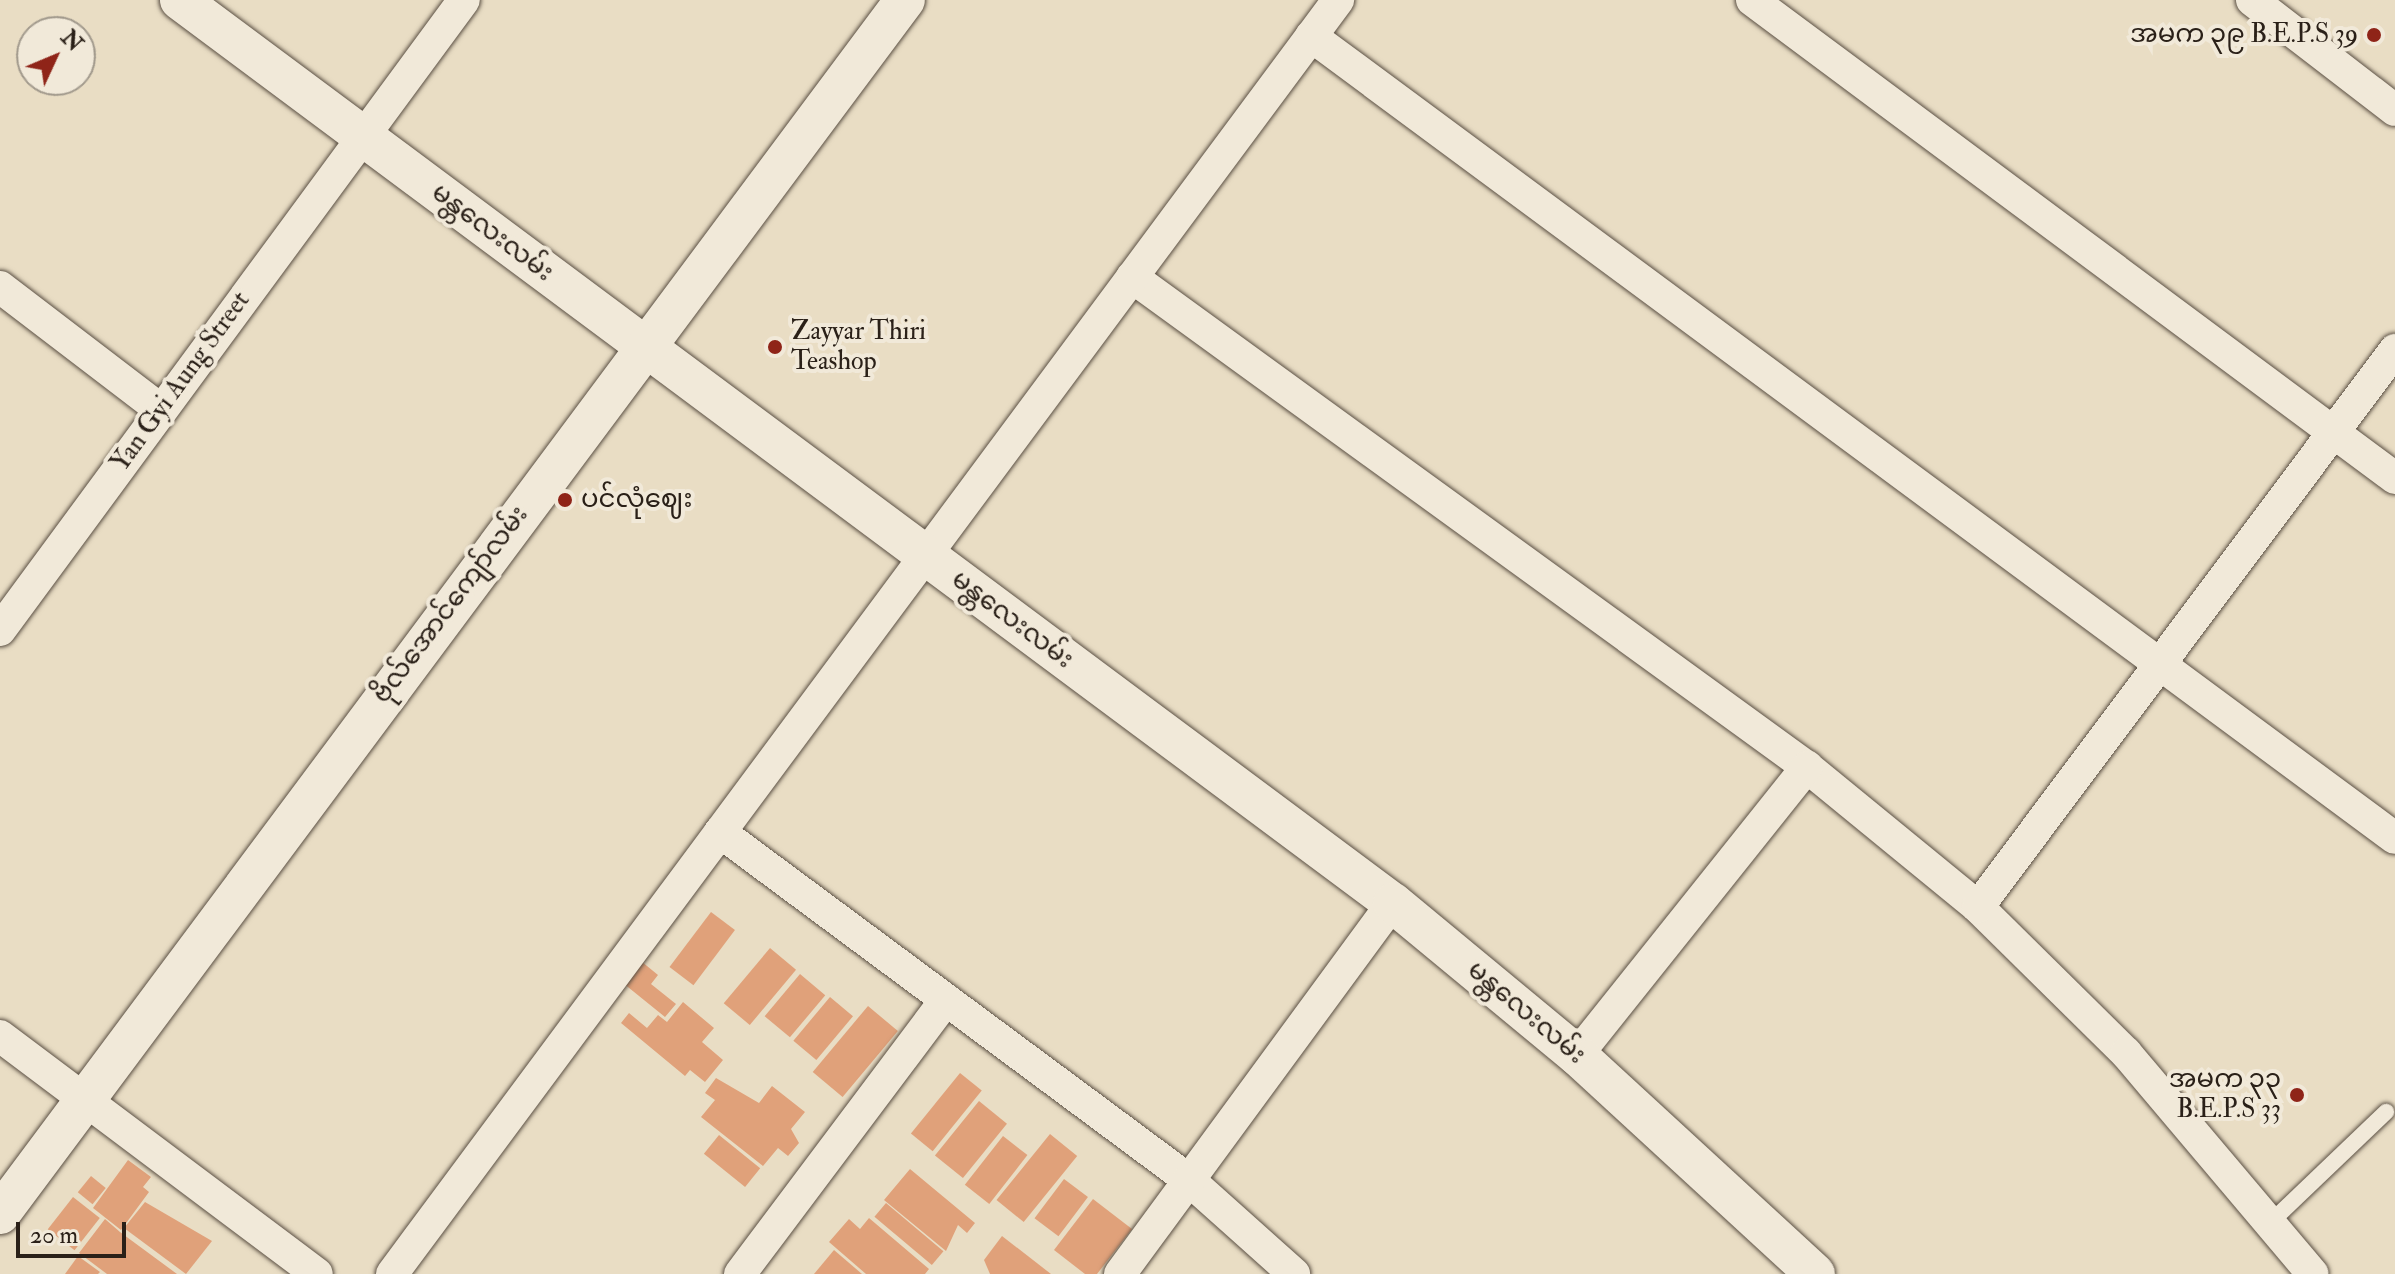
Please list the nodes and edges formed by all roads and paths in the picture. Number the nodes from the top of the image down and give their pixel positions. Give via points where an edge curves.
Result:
1 (180, 0) edge
2 (464, 0) edge
3 (905, 0) edge
4 (1338, 0) edge
5 (1752, 0) edge
6 (2252, 0) edge
7 (1311, 36) junction
8 (2395, 110) edge
9 (363, 135) junction
10 (1132, 277) junction
11 (0, 287) edge
12 (642, 347) junction
13 (2395, 350) edge
14 (161, 410) junction
15 (2333, 432) junction
16 (2395, 478) edge
17 (926, 555) junction
18 (0, 630) edge
19 (2159, 665) junction
20 (1807, 767) junction
21 (720, 832) junction
22 (2395, 838) edge
23 (1393, 903) junction
24 (1978, 907) junction
25 (946, 1000) junction
26 (0, 1036) edge
27 (1577, 1055) junction
28 (85, 1099) junction
29 (2386, 1112) dead end
30 (1189, 1180) junction
31 (0, 1214) edge
32 (2272, 1221) junction
33 (317, 1274) edge
34 (392, 1274) edge
35 (740, 1274) edge
36 (1120, 1274) edge
37 (1294, 1274) edge
38 (1815, 1274) edge
39 (2313, 1274) edge

1 - 9 street, မန္တလေးလမ်း
2 - 9 street, Yan Gyi Aung Street
3 - 12 street, ဗိုလ်အောင်ကျော်လမ်း
4 - 7 street
5 - 15 street
6 - 8 street
7 - 10 street
7 - 19 street
9 - 12 street, မန္တလေးလမ်း
9 - 14 street, Yan Gyi Aung Street
10 - 17 street
10 - 20 street
11 - 14 street
12 - 17 street, မန္တလေးလမ်း
12 - 28 street, ဗိုလ်အောင်ကျော်လမ်း
13 - 15 street
14 - 18 street, Yan Gyi Aung Street
15 - 16 street
15 - 19 street
17 - 21 street
17 - 23 street, မန္တလေးလမ်း
19 - 22 street
19 - 24 street
20 - 24 street
20 - 27 street
21 - 25 street
21 - 34 street
23 - 27 street, မန္တလေးလမ်း
23 - 30 street
24 - 32 street via 2126,1053
25 - 30 street
25 - 35 street
26 - 28 street
27 - 38 street, မန္တလေးလမ်း
28 - 31 street, ဗိုလ်အောင်ကျော်လမ်း
28 - 33 street
29 - 32 lane
30 - 36 street
30 - 37 street
32 - 39 street

